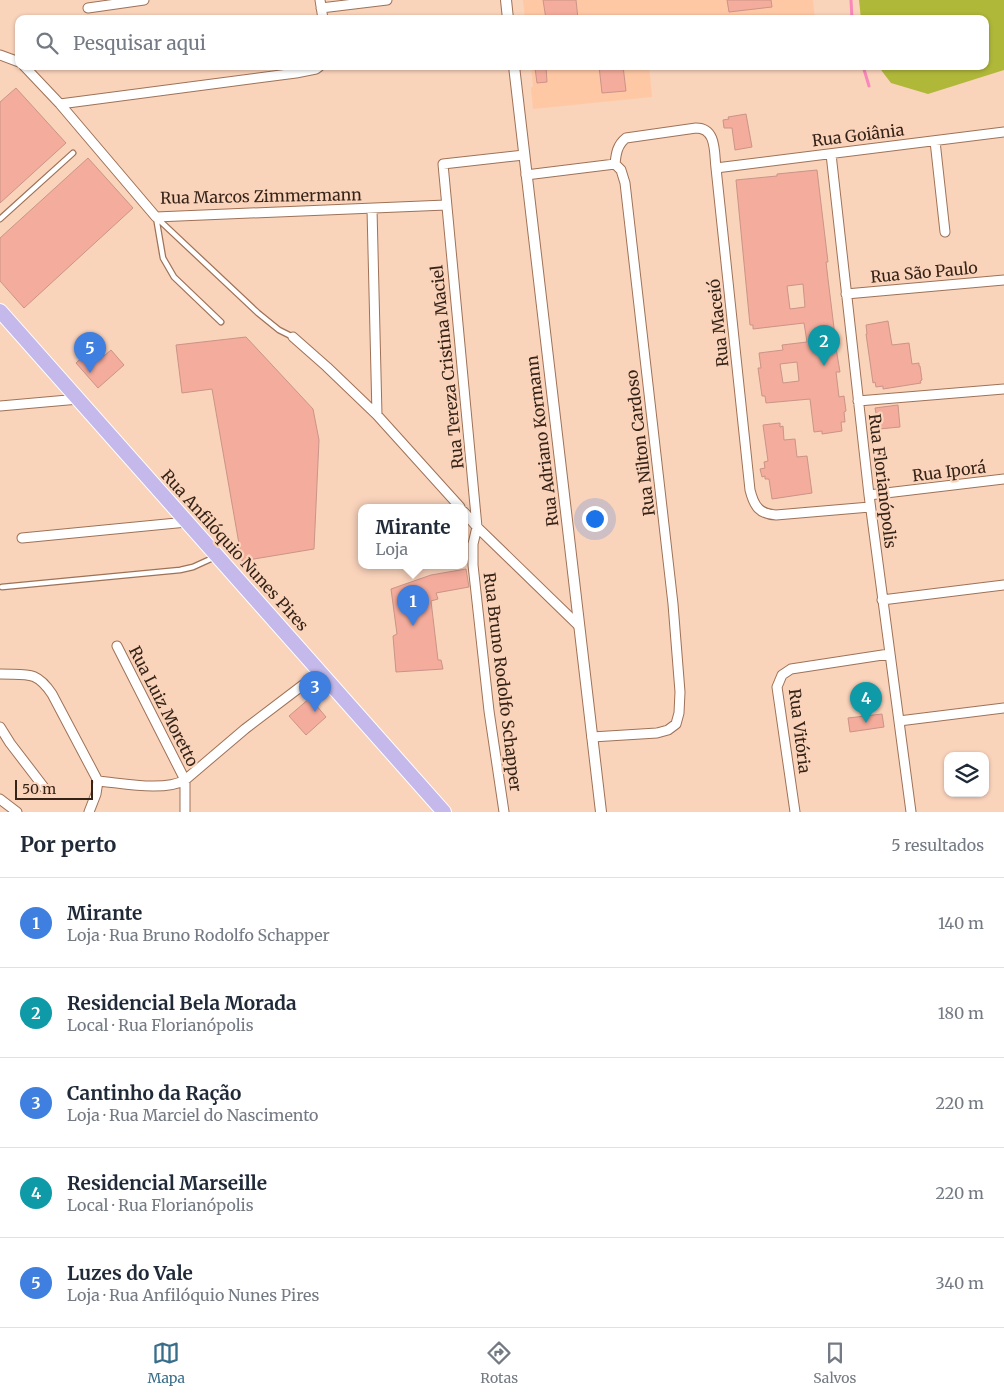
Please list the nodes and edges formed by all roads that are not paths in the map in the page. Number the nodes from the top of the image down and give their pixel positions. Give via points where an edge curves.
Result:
1 (144, 0) edge
2 (387, 0) edge
3 (506, 0) edge
4 (321, 4) edge
5 (88, 8) dead end
6 (508, 15) edge
7 (0, 55) edge
8 (15, 61) edge
9 (28, 70) edge
10 (311, 70) edge
11 (514, 70) edge
12 (60, 104) junction
13 (1004, 132) edge
14 (935, 141) junction
15 (72, 153) dead end
16 (831, 154) junction
17 (524, 156) junction
18 (616, 164) junction
19 (716, 168) junction
20 (526, 175) junction
21 (446, 205) junction
22 (372, 209) junction
23 (156, 217) junction
24 (0, 219) edge
25 (945, 232) dead end
26 (1004, 280) edge
27 (846, 294) junction
28 (0, 311) edge
29 (221, 322) dead end
30 (293, 337) joint
31 (1004, 389) edge
32 (79, 399) junction
33 (858, 401) junction
34 (0, 406) edge
35 (377, 415) junction
36 (1004, 479) edge
37 (869, 495) junction
38 (457, 504) edge
39 (870, 507) junction
40 (468, 516) edge
41 (187, 522) junction
42 (478, 527) junction
43 (22, 538) dead end
44 (218, 556) junction
45 (1004, 585) edge
46 (2, 586) dead end
47 (882, 600) junction
48 (579, 626) junction
49 (117, 646) dead end
50 (889, 654) junction
51 (320, 672) junction
52 (0, 674) edge
53 (1004, 708) edge
54 (898, 721) junction
55 (0, 726) edge
56 (592, 737) junction
57 (186, 780) junction
58 (98, 781) junction
59 (46, 790) dead end
60 (0, 799) edge
61 (17, 812) edge
62 (89, 812) edge
63 (185, 812) edge
64 (444, 812) edge
65 (504, 812) edge
66 (601, 812) edge
67 (795, 812) edge
68 (910, 812) edge

1 - 5 street
2 - 4 street
3 - 6 street
7 - 8 street
9 - 12 street, Rua Marcos Zimmermann
10 - 12 street
11 - 17 street, Rua Adriano Kormann
12 - 23 street, Rua Marcos Zimmermann
13 - 14 street, Rua Goiânia
14 - 16 street, Rua Goiânia
14 - 25 street
15 - 24 lane
16 - 19 street, Rua Goiânia
16 - 27 street, Rua Florianópolis
17 - 20 street, Rua Adriano Kormann
17 - 21 street, Rua Tereza Cristina Maciel via 443,164
18 - 19 street, Rua Maceió via 619,145 626,138 699,128 711,135
18 - 20 street
18 - 56 street, Rua Nilton Cardoso via 625,183 680,692 676,724 668,730 657,734
19 - 39 street, Rua Maceió via 754,502 759,510 776,515
20 - 48 street, Rua Adriano Kormann
21 - 22 street, Rua Marcos Zimmermann
21 - 42 street, Rua Tereza Cristina Maciel
22 - 23 street, Rua Marcos Zimmermann
22 - 35 street
23 - 29 lane via 163,258 174,277
23 - 30 lane, Rua Tereza Cristina Maciel via 258,313 278,330
26 - 27 street, Rua São Paulo
27 - 33 street, Rua Florianópolis
28 - 32 main road, Rua Anfilóquio Nunes Pires
30 - 35 street, Rua Tereza Cristina Maciel
31 - 33 street
32 - 34 street
32 - 41 main road, Rua Anfilóquio Nunes Pires
33 - 37 street, Rua Florianópolis
35 - 38 street, Rua Tereza Cristina Maciel
36 - 37 street, Rua Iporá
37 - 39 street, Rua Florianópolis
39 - 47 street, Rua Florianópolis
40 - 42 street
41 - 43 street
41 - 44 main road, Rua Anfilóquio Nunes Pires
42 - 48 street
42 - 65 street, Rua Bruno Rodolfo Schapper via 473,544 473,565
44 - 46 lane via 180,570
44 - 51 main road, Rua Anfilóquio Nunes Pires
45 - 47 street
47 - 50 street, Rua Florianópolis
48 - 56 street, Rua Adriano Kormann
49 - 57 street, Rua Luiz Moretto
50 - 54 street, Rua Florianópolis
50 - 67 street, Rua Vitória via 791,669 782,675 777,687
51 - 57 street via 244,729
51 - 64 main road, Rua Anfilóquio Nunes Pires
52 - 58 street via 37,677 44,683
53 - 54 street
54 - 68 street, Rua Florianópolis
55 - 59 street
56 - 66 street, Rua Adriano Kormann
57 - 58 street via 156,786
57 - 63 street
58 - 62 street
60 - 61 street

